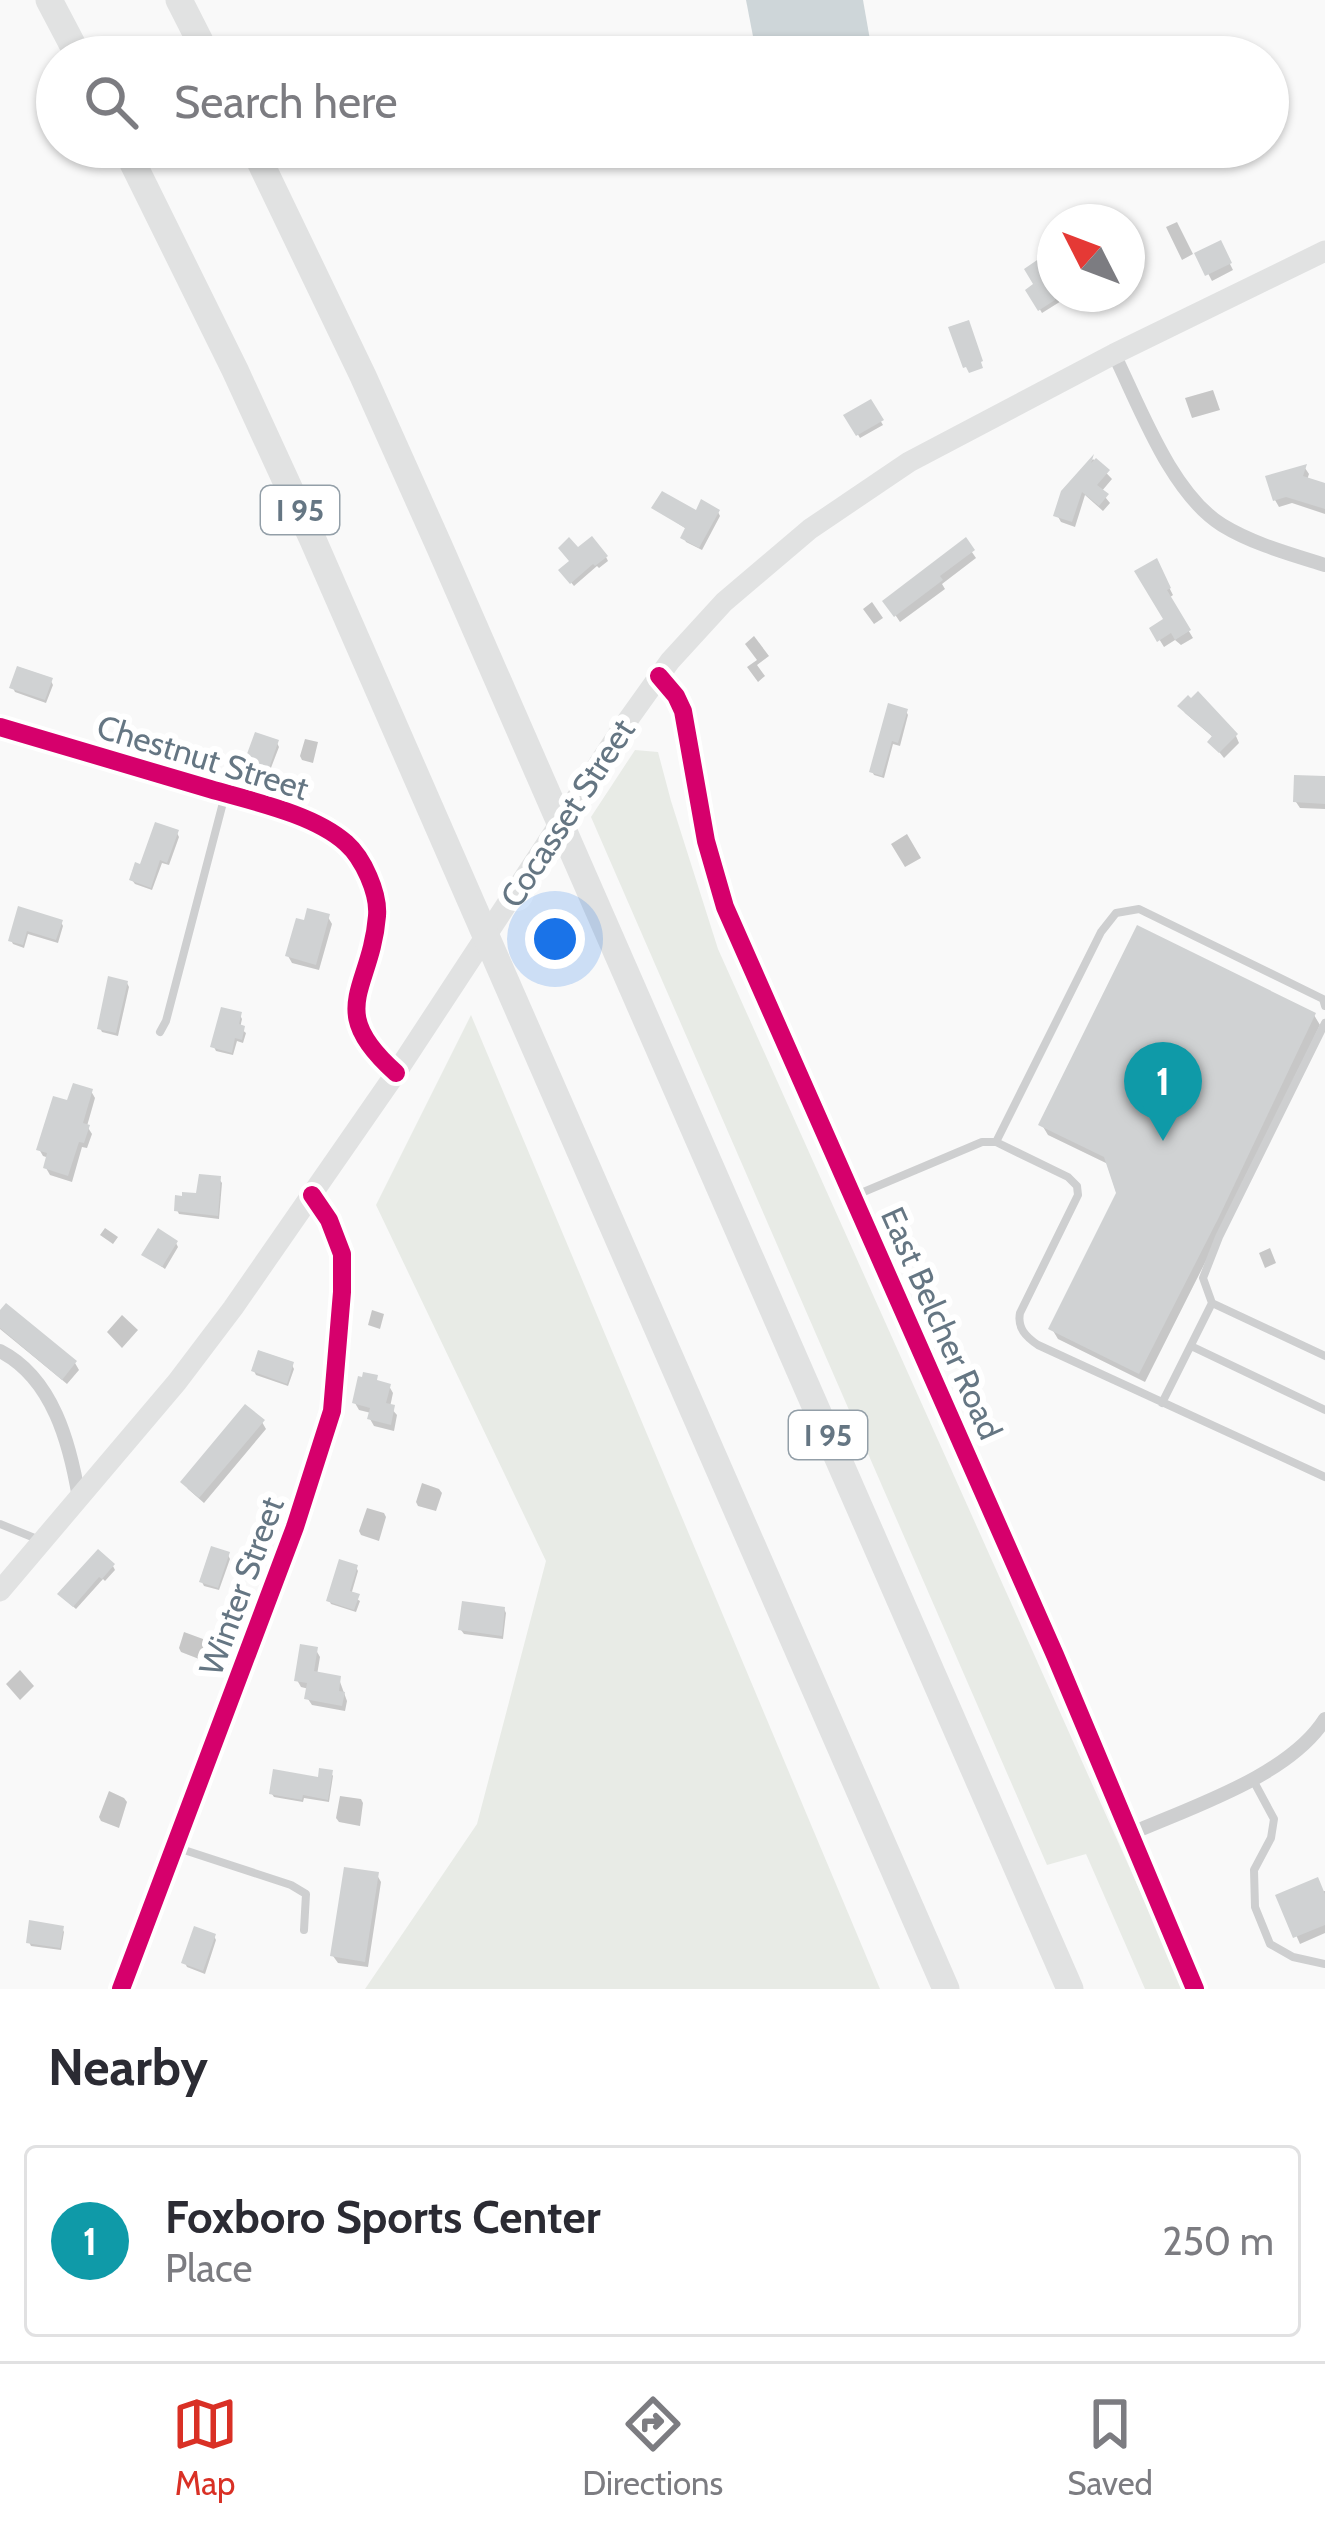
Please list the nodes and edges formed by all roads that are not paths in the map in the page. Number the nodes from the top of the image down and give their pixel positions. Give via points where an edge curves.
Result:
1 (49, 0) edge
2 (179, 0) edge
3 (68, 36) edge
4 (197, 36) edge
5 (135, 168) edge
6 (263, 168) edge
7 (1325, 251) edge
8 (1114, 354) junction
9 (1325, 566) edge
10 (659, 676) junction
11 (0, 727) edge
12 (226, 794) junction
13 (1325, 1006) edge
14 (1325, 1023) edge
15 (160, 1032) dead end
16 (396, 1073) junction
17 (996, 1142) junction
18 (312, 1195) junction
19 (853, 1196) junction
20 (1212, 1303) junction
21 (1190, 1346) junction
22 (0, 1351) edge
23 (1325, 1356) edge
24 (1162, 1403) junction
25 (1325, 1410) edge
26 (1325, 1478) edge
27 (79, 1498) junction
28 (0, 1524) edge
29 (43, 1541) junction
30 (0, 1591) edge
31 (1325, 1719) edge
32 (1252, 1778) junction
33 (1130, 1834) junction
34 (176, 1847) junction
35 (304, 1930) dead end
36 (1325, 1964) edge
37 (121, 1989) edge
38 (946, 1989) edge
39 (1070, 1989) edge
40 (1195, 1989) edge

1 - 3 highway
2 - 4 highway
5 - 38 highway, I 95 via 262,426
6 - 39 highway, I 95 via 372,395
7 - 8 main road, Cocasset Street
8 - 9 street via 1198,506 1235,533
8 - 10 main road, Cocasset Street via 855,496 736,591
10 - 16 main road, Cocasset Street
10 - 19 street, East Belcher Road via 683,711 725,908
11 - 12 main road, Chestnut Street
12 - 15 lane
12 - 16 main road, Chestnut Street via 316,824 355,854 377,902 357,1024
13 - 17 lane via 1139,909 1116,913
14 - 20 lane via 1219,1237 1203,1278
16 - 18 main road, Cocasset Street
17 - 19 lane via 973,1144
17 - 24 lane via 1071,1179 1078,1191 1020,1313 1023,1331
18 - 27 main road, Cocasset Street via 203,1349
18 - 34 main road, Winter Street via 342,1254 332,1411
19 - 33 street, East Belcher Road
20 - 21 lane
20 - 23 lane
21 - 24 lane
21 - 25 lane
22 - 27 street via 50,1401
24 - 26 lane
27 - 29 main road, Cocasset Street
28 - 29 lane
29 - 30 main road, Cocasset Street
31 - 32 street via 1296,1753
32 - 33 street
32 - 36 lane via 1274,1820 1254,1870 1255,1907 1270,1944
33 - 40 street, East Belcher Road
34 - 35 lane via 306,1894
34 - 37 main road, Winter Street

